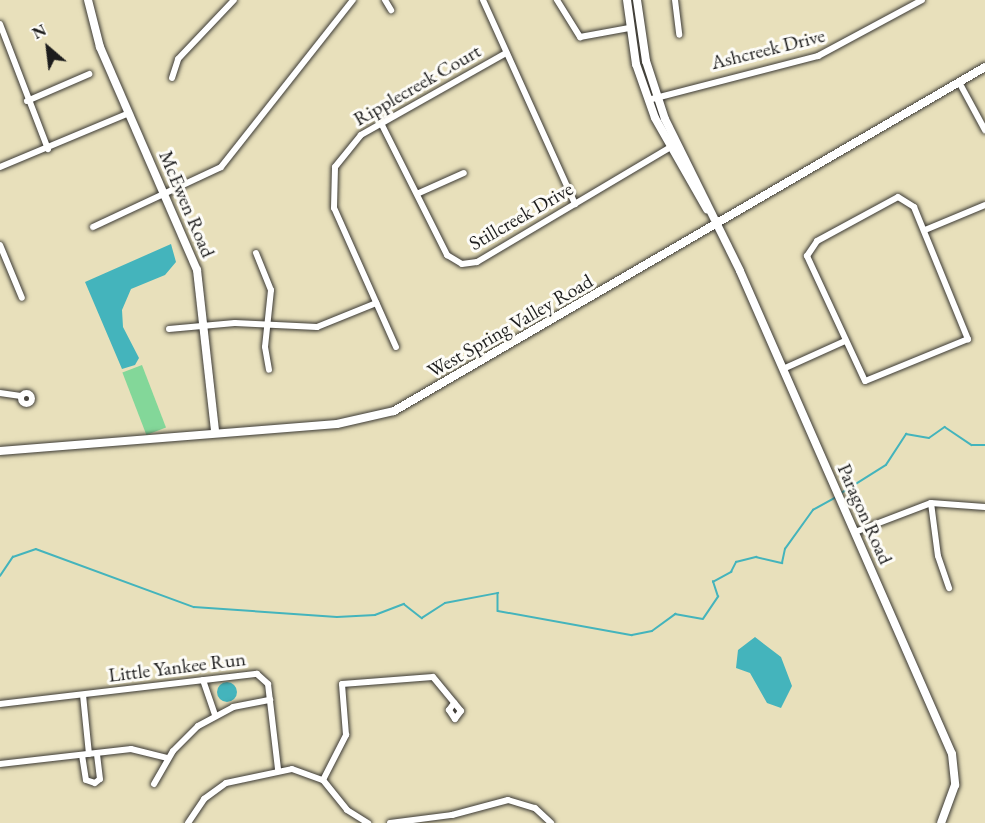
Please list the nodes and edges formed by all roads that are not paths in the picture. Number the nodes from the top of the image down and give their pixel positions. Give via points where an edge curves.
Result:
1 (88, 0) edge
2 (234, 0) edge
3 (353, 0) edge
4 (385, 0) edge
5 (483, 0) edge
6 (557, 0) edge
7 (627, 0) edge
8 (637, 0) edge
9 (675, 0) edge
10 (922, 0) edge
11 (391, 10) dead end
12 (0, 24) edge
13 (629, 28) junction
14 (679, 35) dead end
15 (506, 53) junction
16 (985, 67) edge
17 (88, 74) dead end
18 (172, 78) dead end
19 (959, 82) junction
20 (652, 99) junction
21 (27, 101) junction
22 (129, 113) junction
23 (381, 123) junction
24 (985, 130) edge
25 (673, 146) junction
26 (48, 149) junction
27 (0, 167) edge
28 (464, 173) dead end
29 (419, 193) junction
30 (165, 195) junction
31 (575, 204) junction
32 (985, 205) edge
33 (717, 223) junction
34 (93, 226) dead end
35 (925, 230) junction
36 (0, 245) edge
37 (256, 253) dead end
38 (22, 298) dead end
39 (376, 303) junction
40 (206, 326) junction
41 (267, 326) junction
42 (169, 329) dead end
43 (845, 341) junction
44 (396, 347) dead end
45 (783, 369) junction
46 (269, 370) dead end
47 (0, 393) edge
48 (21, 396) dead end
49 (215, 432) junction
50 (0, 451) edge
51 (931, 503) junction
52 (985, 507) edge
53 (855, 532) junction
54 (949, 588) dead end
55 (203, 680) junction
56 (83, 695) junction
57 (270, 700) junction
58 (454, 703) dead end
59 (0, 704) edge
60 (215, 715) junction
61 (89, 754) junction
62 (168, 758) junction
63 (0, 764) edge
64 (278, 769) junction
65 (323, 780) junction
66 (154, 783) dead end
67 (188, 823) edge
68 (369, 823) edge
69 (390, 823) edge
70 (551, 823) edge
71 (941, 823) edge

1 - 22 street, McEwen Road via 96,35
2 - 18 street via 178,59
3 - 30 street via 327,39 268,102 230,160
4 - 11 street
5 - 15 street
6 - 13 street via 576,36
7 - 13 street, Paragon Road
8 - 20 street, Paragon Road
9 - 14 street
10 - 20 street, Ashcreek Drive via 818,56
12 - 21 street
13 - 20 street, Paragon Road
15 - 23 street, Ripplecreek Court
15 - 31 street
16 - 19 street, West Spring Valley Road
17 - 21 street
19 - 24 street
19 - 33 street, West Spring Valley Road
20 - 25 street, Paragon Road
21 - 26 street
22 - 26 street
22 - 30 street, McEwen Road
23 - 29 street, Stillcreek Drive
23 - 39 street, Ripplecreek Court via 345,151 330,184 334,208
25 - 31 street, Stillcreek Drive
25 - 33 street, Paragon Road
26 - 27 street
28 - 29 street
29 - 31 street, Stillcreek Drive via 447,255 462,264 477,262
30 - 34 street
30 - 40 street, McEwen Road via 197,270
32 - 35 street
33 - 45 street, Paragon Road
33 - 49 street, West Spring Valley Road via 394,411 345,423
35 - 43 street via 910,201 898,197 809,249 808,264
35 - 43 street via 968,339 872,382 861,378
36 - 38 street
37 - 41 street via 270,280
39 - 41 street via 316,327
39 - 44 street, Ripplecreek Court
40 - 41 street
40 - 42 street
40 - 49 street, McEwen Road
41 - 46 street
43 - 45 street
45 - 53 street, Paragon Road
47 - 48 street
49 - 50 street, West Spring Valley Road
51 - 52 street
51 - 53 street
51 - 54 street via 938,556
53 - 71 street, Paragon Road via 951,754 955,785
55 - 56 street, Little Yankee Run
55 - 57 street, Little Yankee Run via 257,674 267,681
55 - 60 street
56 - 59 street, Little Yankee Run
56 - 61 street
57 - 60 street
57 - 64 street, Little Yankee Run
58 - 65 street via 433,677 342,684 346,735
60 - 62 street
61 - 62 street via 139,750
61 - 63 street
62 - 66 street
64 - 65 street via 301,770
64 - 67 street via 219,787
65 - 68 street via 347,810
69 - 70 street via 452,815 508,800 535,808

